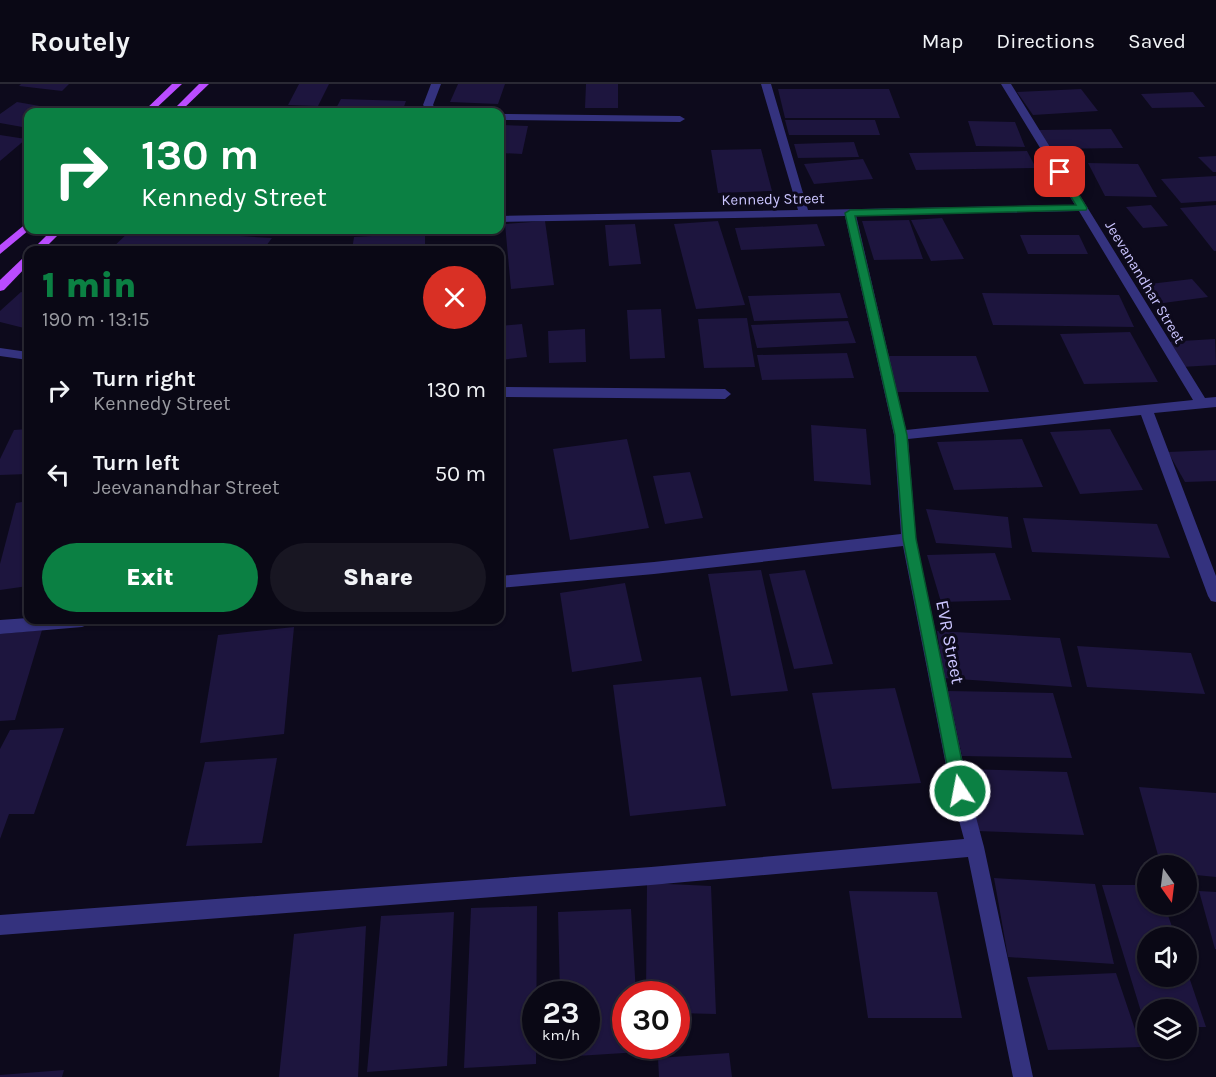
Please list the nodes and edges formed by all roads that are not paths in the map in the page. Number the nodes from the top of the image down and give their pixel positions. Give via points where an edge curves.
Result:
1 (177, 84) edge
2 (204, 84) edge
3 (436, 84) edge
4 (766, 84) edge
5 (1006, 84) edge
6 (151, 108) edge
7 (179, 108) edge
8 (431, 108) edge
9 (504, 117) edge
10 (680, 119) dead end
11 (1082, 208) junction
12 (850, 213) junction
13 (804, 214) junction
14 (504, 219) edge
15 (24, 229) edge
16 (54, 234) edge
17 (41, 246) edge
18 (0, 251) edge
19 (24, 263) edge
20 (0, 287) edge
21 (0, 352) edge
22 (24, 355) edge
23 (504, 392) edge
24 (725, 394) dead end
25 (1216, 402) edge
26 (1202, 404) junction
27 (1146, 410) junction
28 (901, 435) junction
29 (909, 539) junction
30 (504, 582) edge
31 (1216, 596) edge
32 (35, 624) edge
33 (0, 627) edge
34 (975, 848) junction
35 (0, 926) edge
36 (1023, 1077) edge

1 - 6 main road
2 - 7 main road
3 - 8 street via 428,105
4 - 13 street
5 - 11 street, Jeevanandhar Street
9 - 10 street
11 - 12 street, Kennedy Street
11 - 26 street, Jeevanandhar Street
12 - 13 street, Kennedy Street
12 - 28 street, EVR Street
13 - 14 street, Kennedy Street
15 - 18 main road
16 - 17 main road
19 - 20 main road
21 - 22 street
23 - 24 street
25 - 26 street
26 - 27 street
27 - 28 street
27 - 31 street
28 - 29 street, EVR Street
29 - 30 street
29 - 34 street, EVR Street
32 - 33 street
34 - 35 street
34 - 36 street, EVR Street

